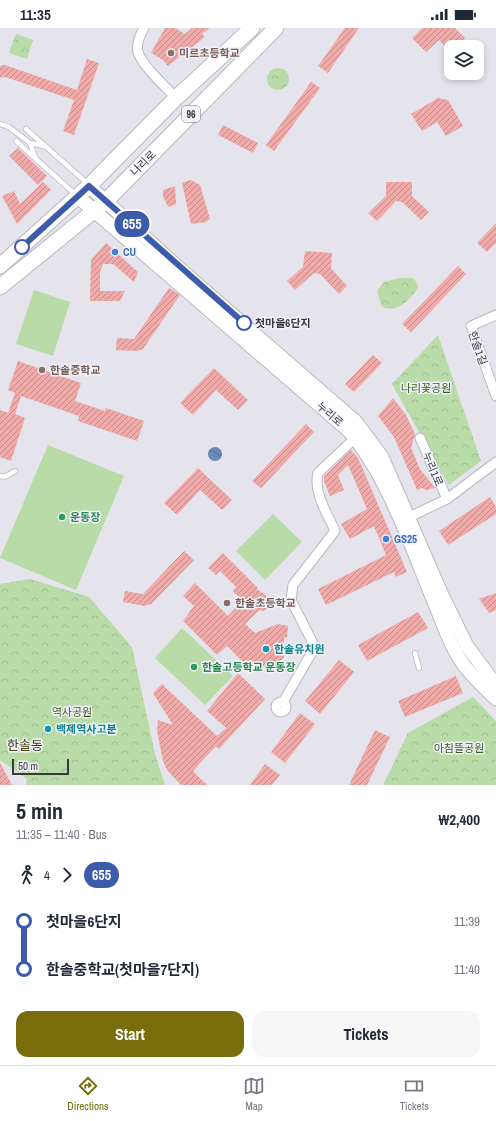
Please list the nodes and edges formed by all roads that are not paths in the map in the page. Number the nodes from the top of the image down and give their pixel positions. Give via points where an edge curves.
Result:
1 (144, 28) edge
2 (252, 28) edge
3 (276, 28) edge
4 (176, 98) junction
5 (0, 124) edge
6 (26, 129) dead end
7 (16, 141) dead end
8 (30, 143) junction
9 (45, 146) junction
10 (36, 158) junction
11 (89, 186) junction
12 (77, 196) junction
13 (106, 200) junction
14 (94, 211) junction
15 (0, 266) edge
16 (0, 287) edge
17 (496, 314) edge
18 (496, 396) edge
19 (355, 438) junction
20 (420, 438) dead end
21 (496, 462) edge
22 (14, 471) dead end
23 (0, 476) edge
24 (447, 499) junction
25 (404, 520) junction
26 (415, 653) dead end
27 (419, 668) dead end
28 (496, 686) edge
29 (496, 698) edge
30 (283, 702) dead end

1 - 4 street via 138,43 141,59
2 - 4 main road, 나리로 / 96
3 - 13 main road, 나리로 / 96
4 - 11 main road, 나리로 / 96
5 - 8 lane
6 - 9 lane
7 - 10 lane
8 - 9 lane
8 - 10 lane
9 - 11 lane
10 - 12 lane
11 - 12 main road, 나리로 / 96
11 - 13 street, 누리로
12 - 14 street, 누리로
12 - 15 main road, 나리로 / 96
13 - 14 main road, 나리로 / 96
13 - 25 street, 누리로 via 181,270 356,422 382,457
14 - 16 main road, 나리로 / 96
14 - 19 street, 누리로
17 - 18 street, 한솔1길 via 471,326
19 - 25 street, 누리로 via 373,464
19 - 30 street via 318,473 317,489 335,531 294,585 291,600 315,647
20 - 24 street, 누리1로
21 - 24 street, 누리1로
22 - 23 lane via 4,477
24 - 25 street, 누리1로
25 - 28 street, 누리로 via 467,646
25 - 29 street, 누리로 via 453,647 471,674
26 - 27 lane

